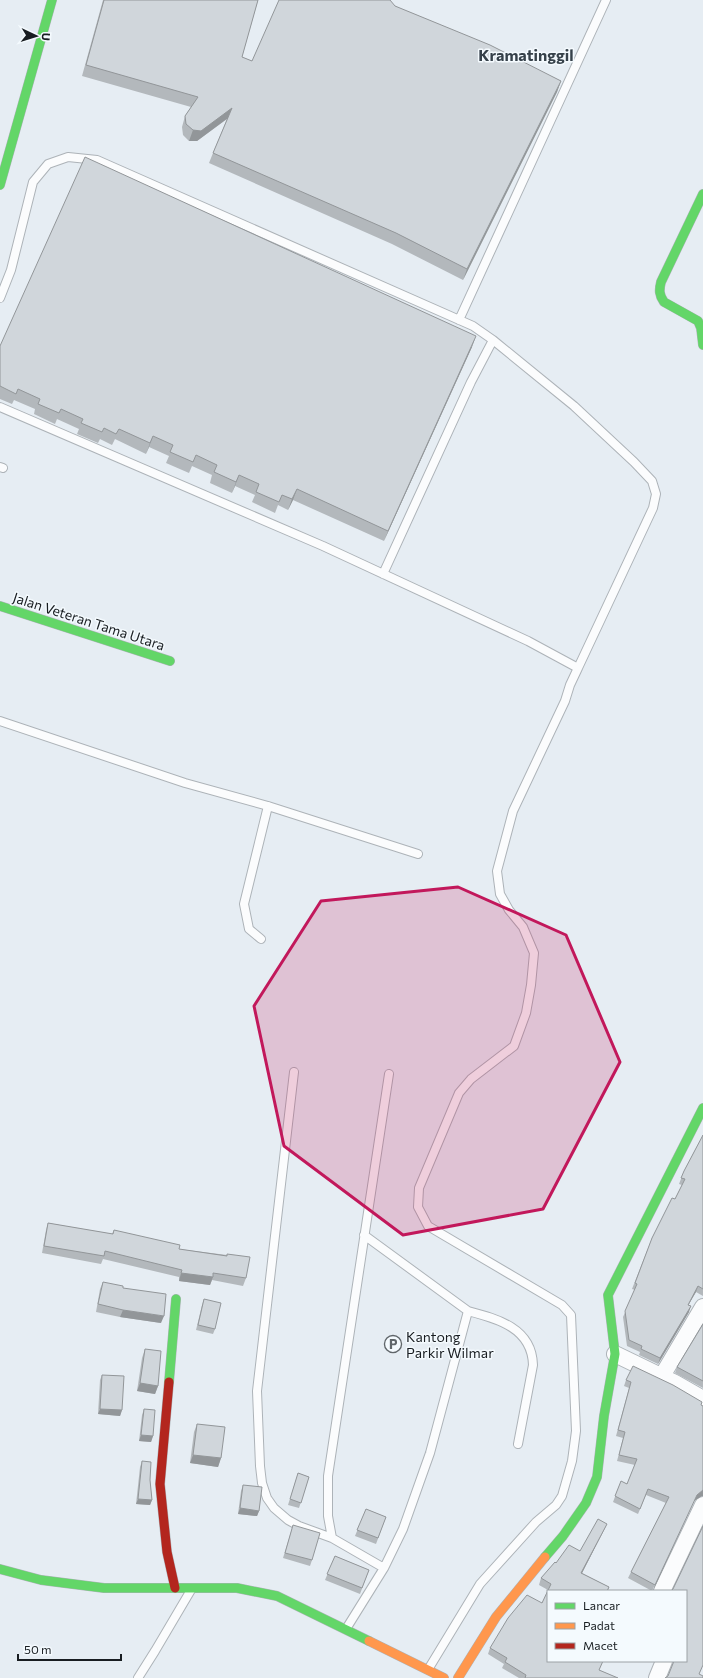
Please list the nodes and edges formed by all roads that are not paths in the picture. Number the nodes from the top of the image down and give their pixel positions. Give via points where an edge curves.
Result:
1 (52, 0) edge
2 (606, 0) edge
3 (0, 185) edge
4 (703, 194) edge
5 (0, 298) edge
6 (459, 320) junction
7 (493, 340) junction
8 (703, 345) edge
9 (0, 407) edge
10 (383, 574) junction
11 (0, 606) edge
12 (170, 661) dead end
13 (578, 668) junction
14 (0, 721) edge
15 (268, 806) junction
16 (418, 854) dead end
17 (261, 939) dead end
18 (294, 1072) dead end
19 (389, 1074) dead end
20 (703, 1108) edge
21 (364, 1235) junction
22 (176, 1299) dead end
23 (703, 1307) edge
24 (468, 1311) junction
25 (615, 1354) junction
26 (662, 1376) junction
27 (703, 1399) edge
28 (518, 1444) dead end
29 (703, 1505) edge
30 (332, 1538) junction
31 (384, 1568) junction
32 (0, 1569) edge
33 (175, 1588) junction
34 (192, 1588) junction
35 (662, 1590) edge
36 (346, 1629) junction
37 (664, 1662) edge
38 (428, 1669) junction
39 (138, 1678) edge
40 (444, 1678) edge
41 (458, 1678) edge
42 (657, 1678) edge

1 - 3 street
2 - 6 lane
4 - 8 street via 659,291 664,302 698,321
5 - 6 lane via 33,182 48,164 68,157 97,160
6 - 7 lane
7 - 10 lane via 471,382
7 - 13 lane via 574,406 634,462 652,481 656,494 653,508
9 - 10 lane
10 - 13 lane via 528,640
11 - 12 street, Jalan Veteran Tama Utara
13 - 38 lane via 514,812 497,871 500,894 522,927 534,953 526,1013 514,1046 471,1079 459,1093 419,1188 418,1207 428,1226 562,1305 571,1315 576,1432 572,1461 562,1496 480,1584
14 - 15 lane via 185,783
15 - 16 lane
15 - 17 lane via 244,904 249,929
18 - 30 lane via 257,1391 260,1466 262,1483 274,1508 299,1526
19 - 21 lane
20 - 25 street via 610,1288 608,1301
21 - 24 lane
21 - 30 lane via 328,1476 328,1516
22 - 33 street via 160,1484 167,1552
23 - 26 street
24 - 28 lane via 511,1326 524,1337 533,1353
24 - 31 lane via 430,1453 403,1528
25 - 26 street
25 - 41 street via 597,1477 586,1503 563,1536 496,1617
26 - 27 street
29 - 35 street
30 - 31 lane
31 - 36 lane
32 - 33 street via 41,1580 104,1588
33 - 34 street
34 - 36 street via 237,1588 277,1596
34 - 39 lane
36 - 38 street
37 - 42 street
38 - 40 street

